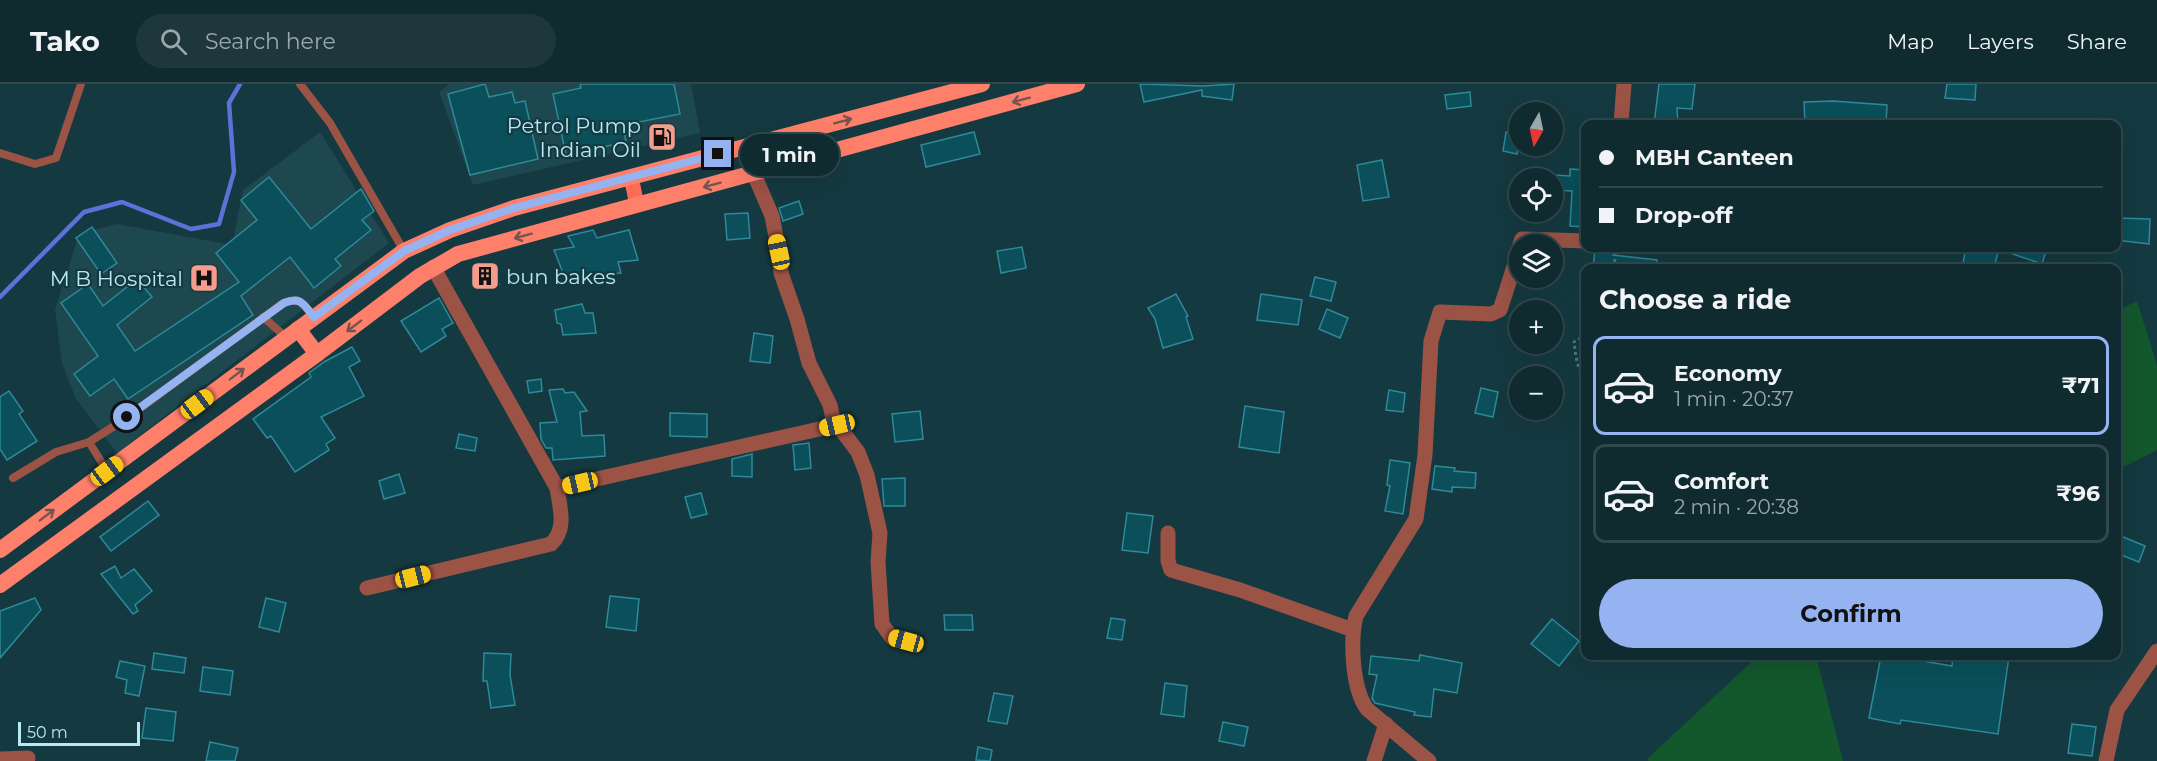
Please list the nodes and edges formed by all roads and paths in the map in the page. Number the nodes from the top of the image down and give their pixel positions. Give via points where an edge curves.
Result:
1 (81, 84) edge
2 (300, 84) edge
3 (981, 84) edge
4 (1077, 84) edge
5 (1624, 84) edge
6 (1622, 120) edge
7 (0, 153) edge
8 (754, 174) junction
9 (631, 177) junction
10 (637, 206) junction
11 (1563, 240) edge
12 (1581, 241) edge
13 (404, 251) junction
14 (433, 267) junction
15 (1509, 281) edge
16 (263, 317) junction
17 (314, 317) junction
18 (292, 334) junction
19 (1581, 338) edge
20 (317, 354) junction
21 (1581, 375) edge
22 (837, 425) junction
23 (89, 442) junction
24 (107, 471) junction
25 (13, 478) dead end
26 (557, 488) junction
27 (1168, 533) dead end
28 (0, 550) edge
29 (0, 585) edge
30 (367, 588) dead end
31 (1353, 630) junction
32 (906, 641) dead end
33 (2157, 651) edge
34 (1386, 724) junction
35 (28, 758) dead end
36 (0, 759) edge
37 (1374, 761) edge
38 (1429, 761) edge
39 (2106, 761) edge

1 - 7 lane via 56,158 34,164
2 - 13 lane via 330,123
9 -> 3 highway
4 -> 8 highway
5 - 6 street
8 -> 10 highway
8 - 22 street via 772,216 781,273 809,363
9 - 10 main road
9 - 13 highway via 514,208
10 -> 14 highway via 458,254
11 - 12 street
13 - 17 highway
14 -> 20 highway
14 - 26 street
15 - 31 street via 1500,310 1491,314 1440,312 1431,341 1425,454 1416,519 1356,616
16 - 17 lane via 293,299 301,301
16 - 18 lane
16 - 23 lane
17 - 18 highway
18 - 20 highway
24 -> 18 highway
19 - 21 path via 1574,342
20 - 29 highway
22 - 26 street
22 - 32 street via 858,452 867,475 880,533 882,624 892,638
23 - 24 lane
23 - 25 lane via 56,452
28 -> 24 highway
26 - 30 street via 562,522 560,536 551,544
27 - 31 street via 1171,570
31 - 34 street via 1360,699
33 - 39 street via 2117,710
34 - 37 street
34 - 38 street
35 - 36 street

